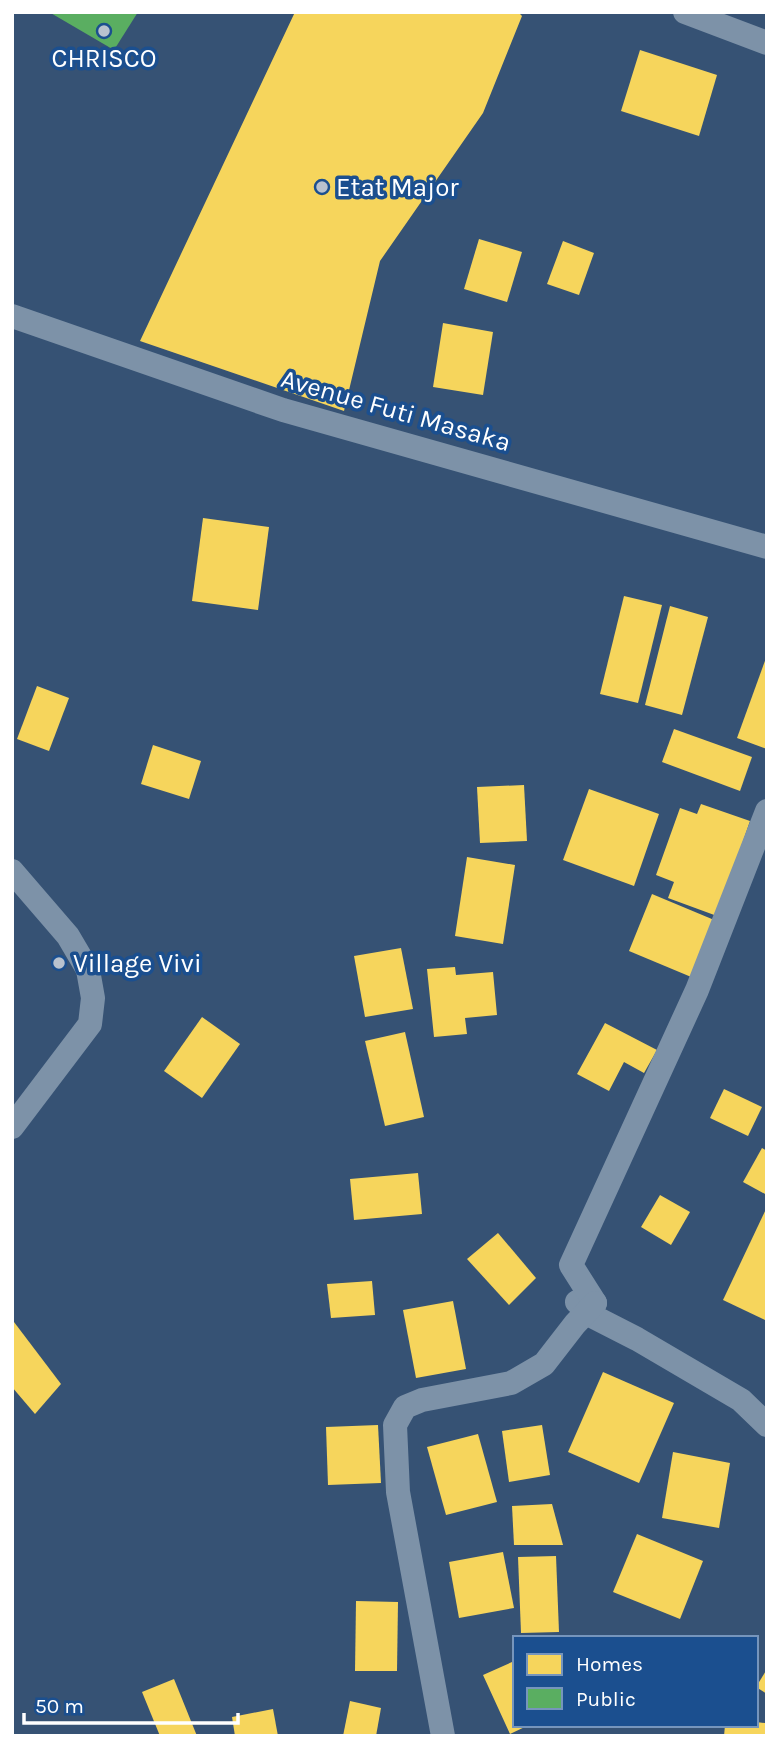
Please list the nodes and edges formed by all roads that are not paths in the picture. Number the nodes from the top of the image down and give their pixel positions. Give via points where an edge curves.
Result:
1 (685, 12) edge
2 (767, 43) edge
3 (12, 316) edge
4 (767, 547) edge
5 (767, 811) edge
6 (12, 871) edge
7 (12, 1127) edge
8 (591, 1307) junction
9 (767, 1425) edge
10 (443, 1736) edge

1 - 2 street
3 - 4 street, Avenue Futi Masaka via 283,410
5 - 8 street via 697,990 571,1265
6 - 7 street via 68,936 88,970 93,998 90,1024
8 - 9 street via 741,1400
8 - 10 street via 544,1364 512,1383 422,1400 405,1407 395,1425 398,1492

